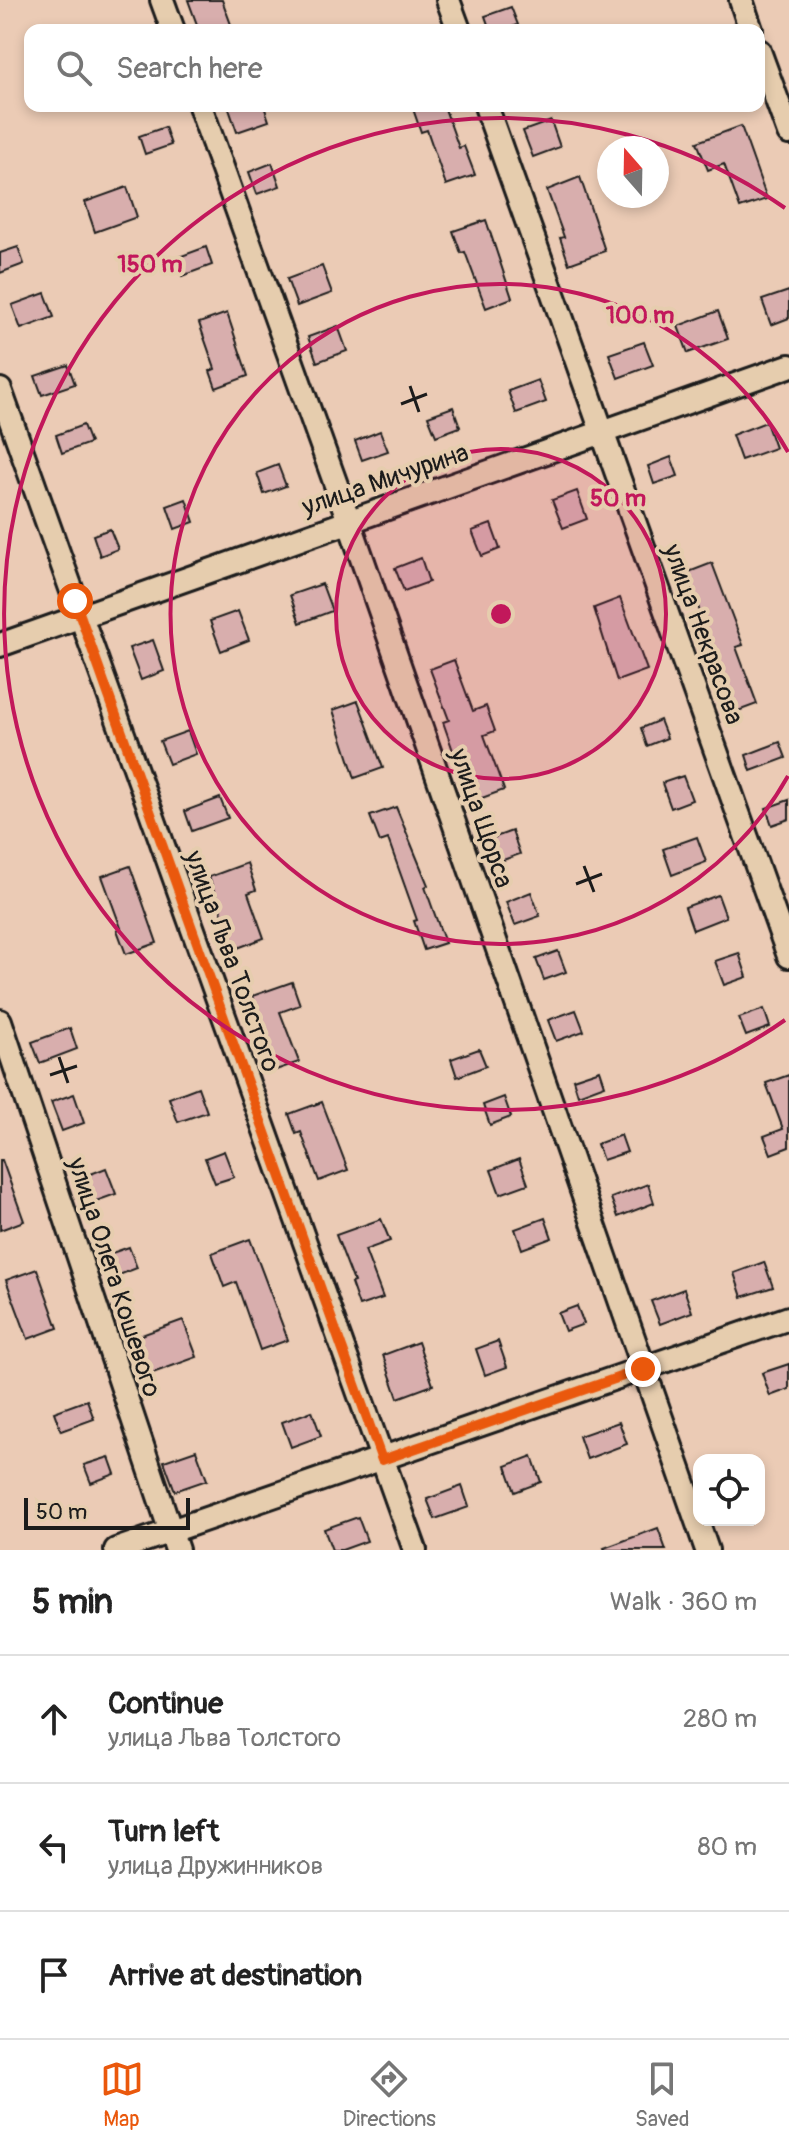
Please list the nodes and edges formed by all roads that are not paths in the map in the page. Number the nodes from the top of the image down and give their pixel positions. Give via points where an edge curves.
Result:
1 (162, 0) edge
2 (448, 0) edge
3 (741, 0) edge
4 (171, 24) edge
5 (457, 24) edge
6 (749, 24) edge
7 (765, 67) edge
8 (202, 112) edge
9 (488, 112) edge
10 (789, 133) edge
11 (789, 366) edge
12 (0, 390) edge
13 (602, 432) junction
14 (349, 521) junction
15 (81, 618) junction
16 (0, 645) edge
17 (789, 956) edge
18 (0, 1021) edge
19 (789, 1318) edge
20 (643, 1369) junction
21 (382, 1460) junction
22 (174, 1541) edge
23 (116, 1550) edge
24 (415, 1550) edge
25 (707, 1550) edge

1 - 4 street
2 - 5 street
3 - 6 street
7 - 10 street
8 - 14 street, улица Щорса
9 - 13 street, улица Некрасова
11 - 13 street, улица Мичурина
12 - 15 street, улица Льва Толстого
13 - 14 street, улица Мичурина
13 - 17 street, улица Некрасова
14 - 15 street, улица Мичурина
14 - 20 street, улица Щорса
15 - 16 street, улица Мичурина
15 - 21 street, улица Льва Толстого
18 - 22 street, улица Олега Кошевого
19 - 20 street
20 - 21 street
20 - 25 street, улица Щорса
21 - 22 street
21 - 24 street, улица Льва Толстого
22 - 23 street

